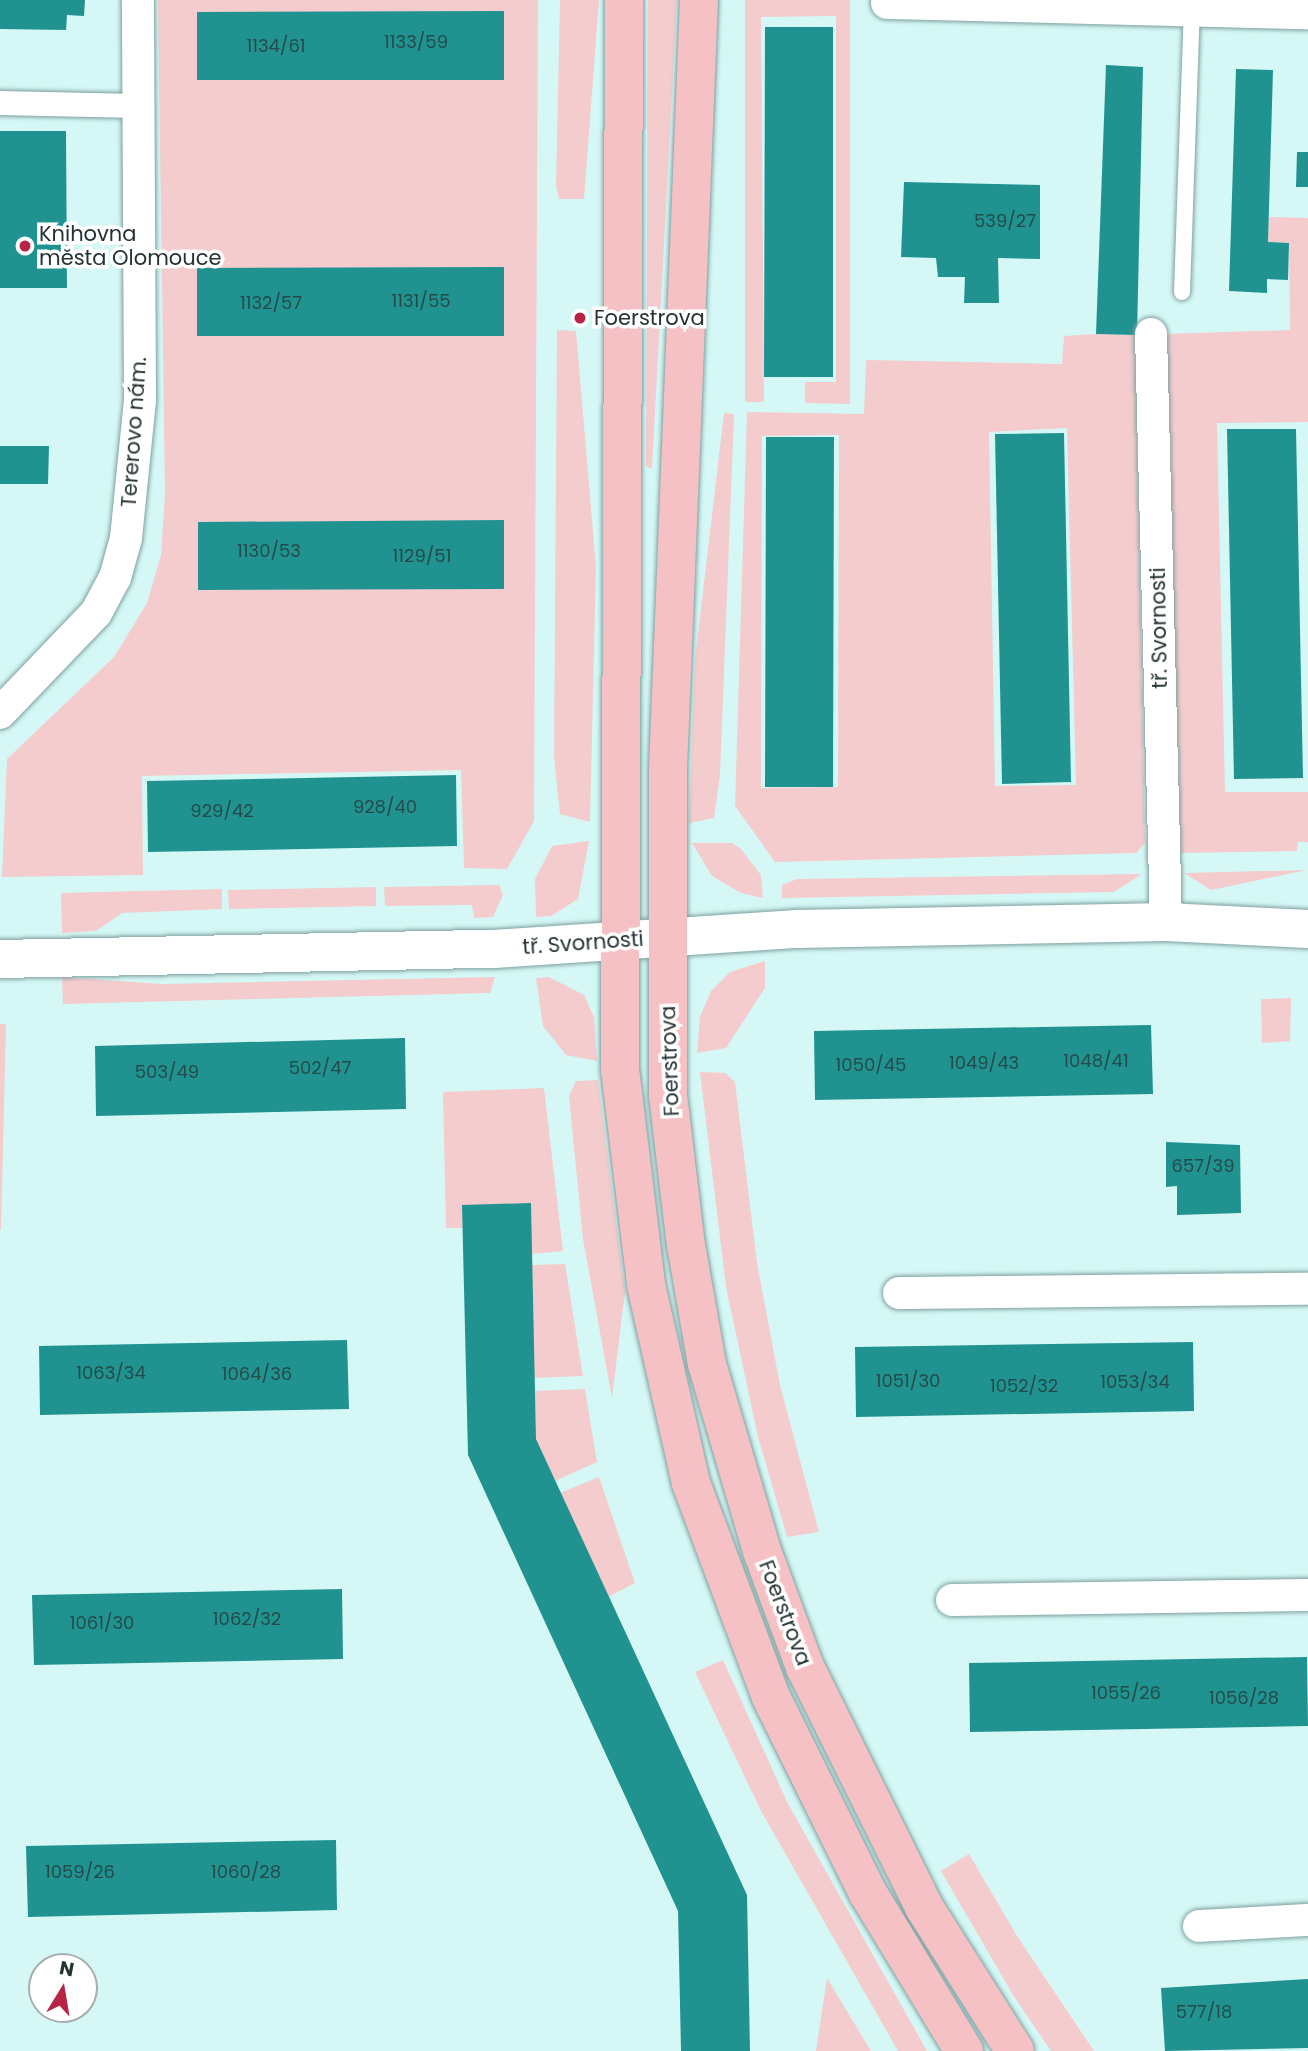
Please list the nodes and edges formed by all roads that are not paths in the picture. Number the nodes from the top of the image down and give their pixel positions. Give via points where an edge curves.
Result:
1 (138, 0) edge
2 (624, 0) edge
3 (699, 0) edge
4 (887, 3) dead end
5 (1256, 6) edge
6 (1192, 10) junction
7 (1308, 13) edge
8 (0, 103) edge
9 (138, 106) junction
10 (1182, 292) dead end
11 (1152, 334) dead end
12 (0, 713) edge
13 (1166, 922) junction
14 (1308, 929) edge
15 (667, 938) junction
16 (621, 941) junction
17 (1308, 944) edge
18 (0, 959) edge
19 (1308, 1289) edge
20 (898, 1293) dead end
21 (1308, 1595) edge
22 (952, 1600) dead end
23 (1308, 1920) edge
24 (1199, 1926) dead end
25 (964, 2051) edge
26 (1015, 2051) edge

1 - 9 street, Tererovo nám.
2 - 16 main road, Foerstrova
3 - 15 main road, Foerstrova via 675,493
4 - 6 street
5 - 6 street
5 - 7 street
6 - 10 lane
8 - 9 street
9 - 12 street, Tererovo nám. via 140,400 126,538 115,578 96,612
11 - 13 street, tř. Svornosti
13 - 14 street, tř. Svornosti
13 - 15 street, tř. Svornosti via 797,929
14 - 17 street
15 - 16 street, tř. Svornosti
15 - 26 main road, Foerstrova via 668,1095 685,1245 707,1364 762,1551 843,1752 924,1907
16 - 18 street, tř. Svornosti via 494,949
16 - 25 main road, Foerstrova via 620,1069 636,1224 661,1368 691,1483 738,1616 799,1757 868,1893
19 - 20 street
21 - 22 street
23 - 24 street

